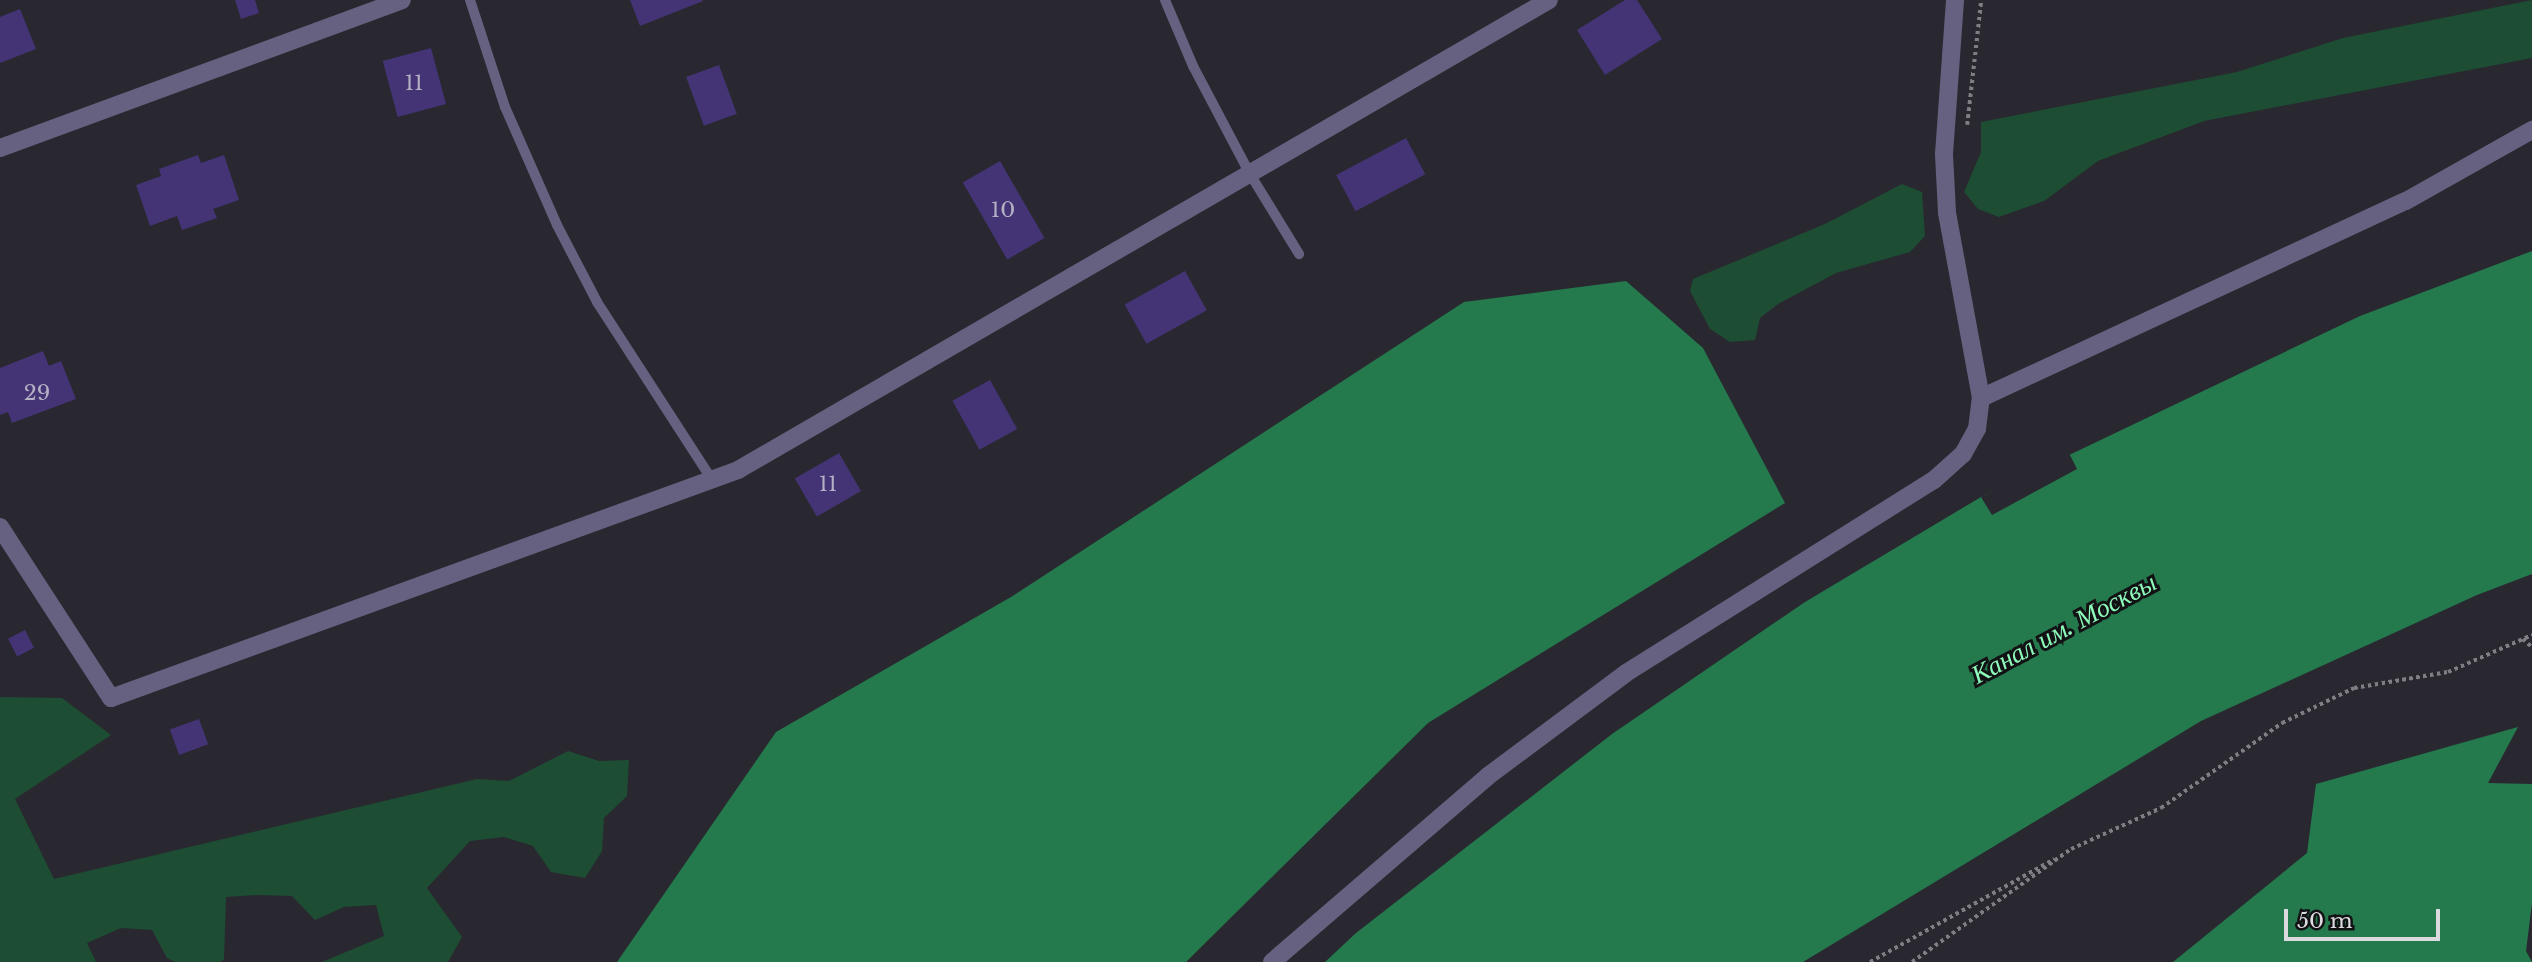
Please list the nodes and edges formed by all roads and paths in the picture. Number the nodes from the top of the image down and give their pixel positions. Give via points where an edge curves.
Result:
1 (402, 0) edge
2 (470, 0) edge
3 (1165, 0) edge
4 (1549, 0) edge
5 (1955, 0) edge
6 (2532, 130) edge
7 (0, 148) edge
8 (1250, 174) junction
9 (1299, 254) dead end
10 (1980, 398) junction
11 (713, 481) junction
12 (0, 527) edge
13 (2532, 635) edge
14 (2523, 639) junction
15 (2532, 647) edge
16 (2071, 849) junction
17 (1272, 962) edge
18 (1870, 962) edge
19 (1912, 962) edge

1 - 7 street
2 - 11 lane via 505,107 557,225 597,302
3 - 8 lane via 1193,66
4 - 8 street
5 - 10 street via 1944,154 1947,212
6 - 10 street via 2406,201
8 - 9 lane
8 - 11 street
10 - 17 street via 1977,429 1963,454 1934,480 1626,673 1488,776
11 - 12 street via 111,698
13 - 14 path
14 - 15 path
14 - 16 path via 2448,672 2354,688 2282,723 2161,808
16 - 18 path
16 - 19 path

